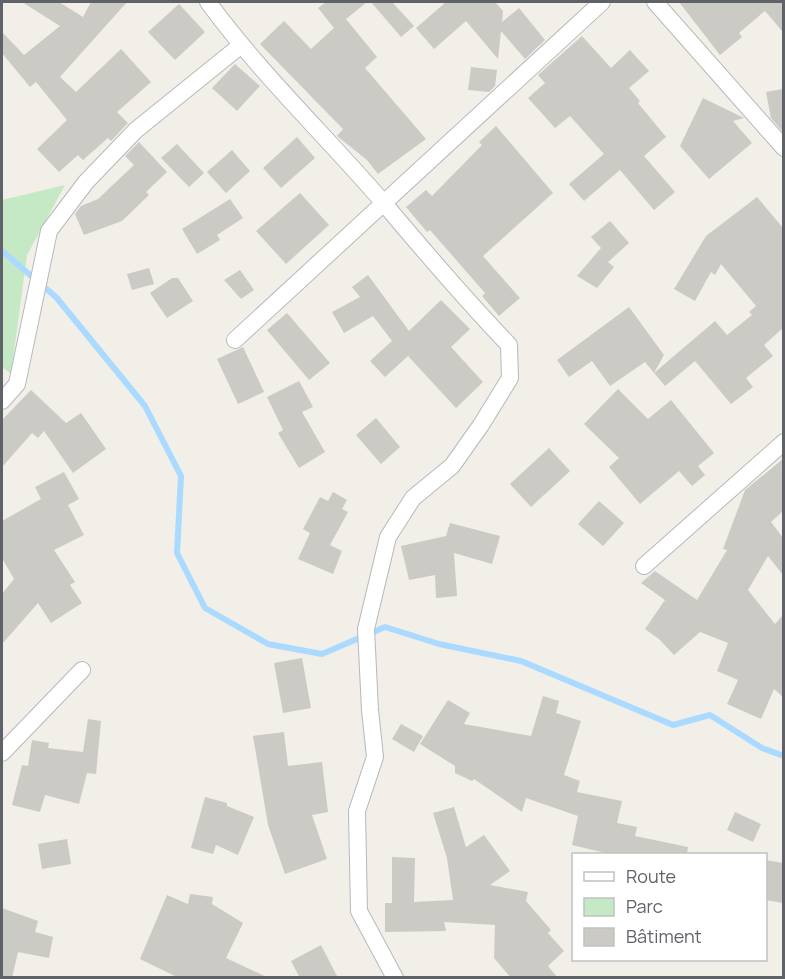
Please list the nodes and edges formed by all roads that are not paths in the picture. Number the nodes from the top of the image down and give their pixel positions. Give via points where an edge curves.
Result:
1 (208, 2) edge
2 (602, 2) edge
3 (655, 2) edge
4 (240, 46) junction
5 (783, 148) edge
6 (382, 202) junction
7 (235, 340) dead end
8 (2, 401) edge
9 (783, 442) edge
10 (644, 566) dead end
11 (82, 670) dead end
12 (2, 753) edge
13 (395, 978) edge

1 - 4 street
2 - 6 street
3 - 5 street
4 - 6 street
4 - 8 street via 136,130 86,182 49,231 17,384
6 - 7 street
6 - 13 street via 448,282 509,345 510,378 452,465 413,498 388,537 366,629 375,756 357,811 359,911
9 - 10 street
11 - 12 street

